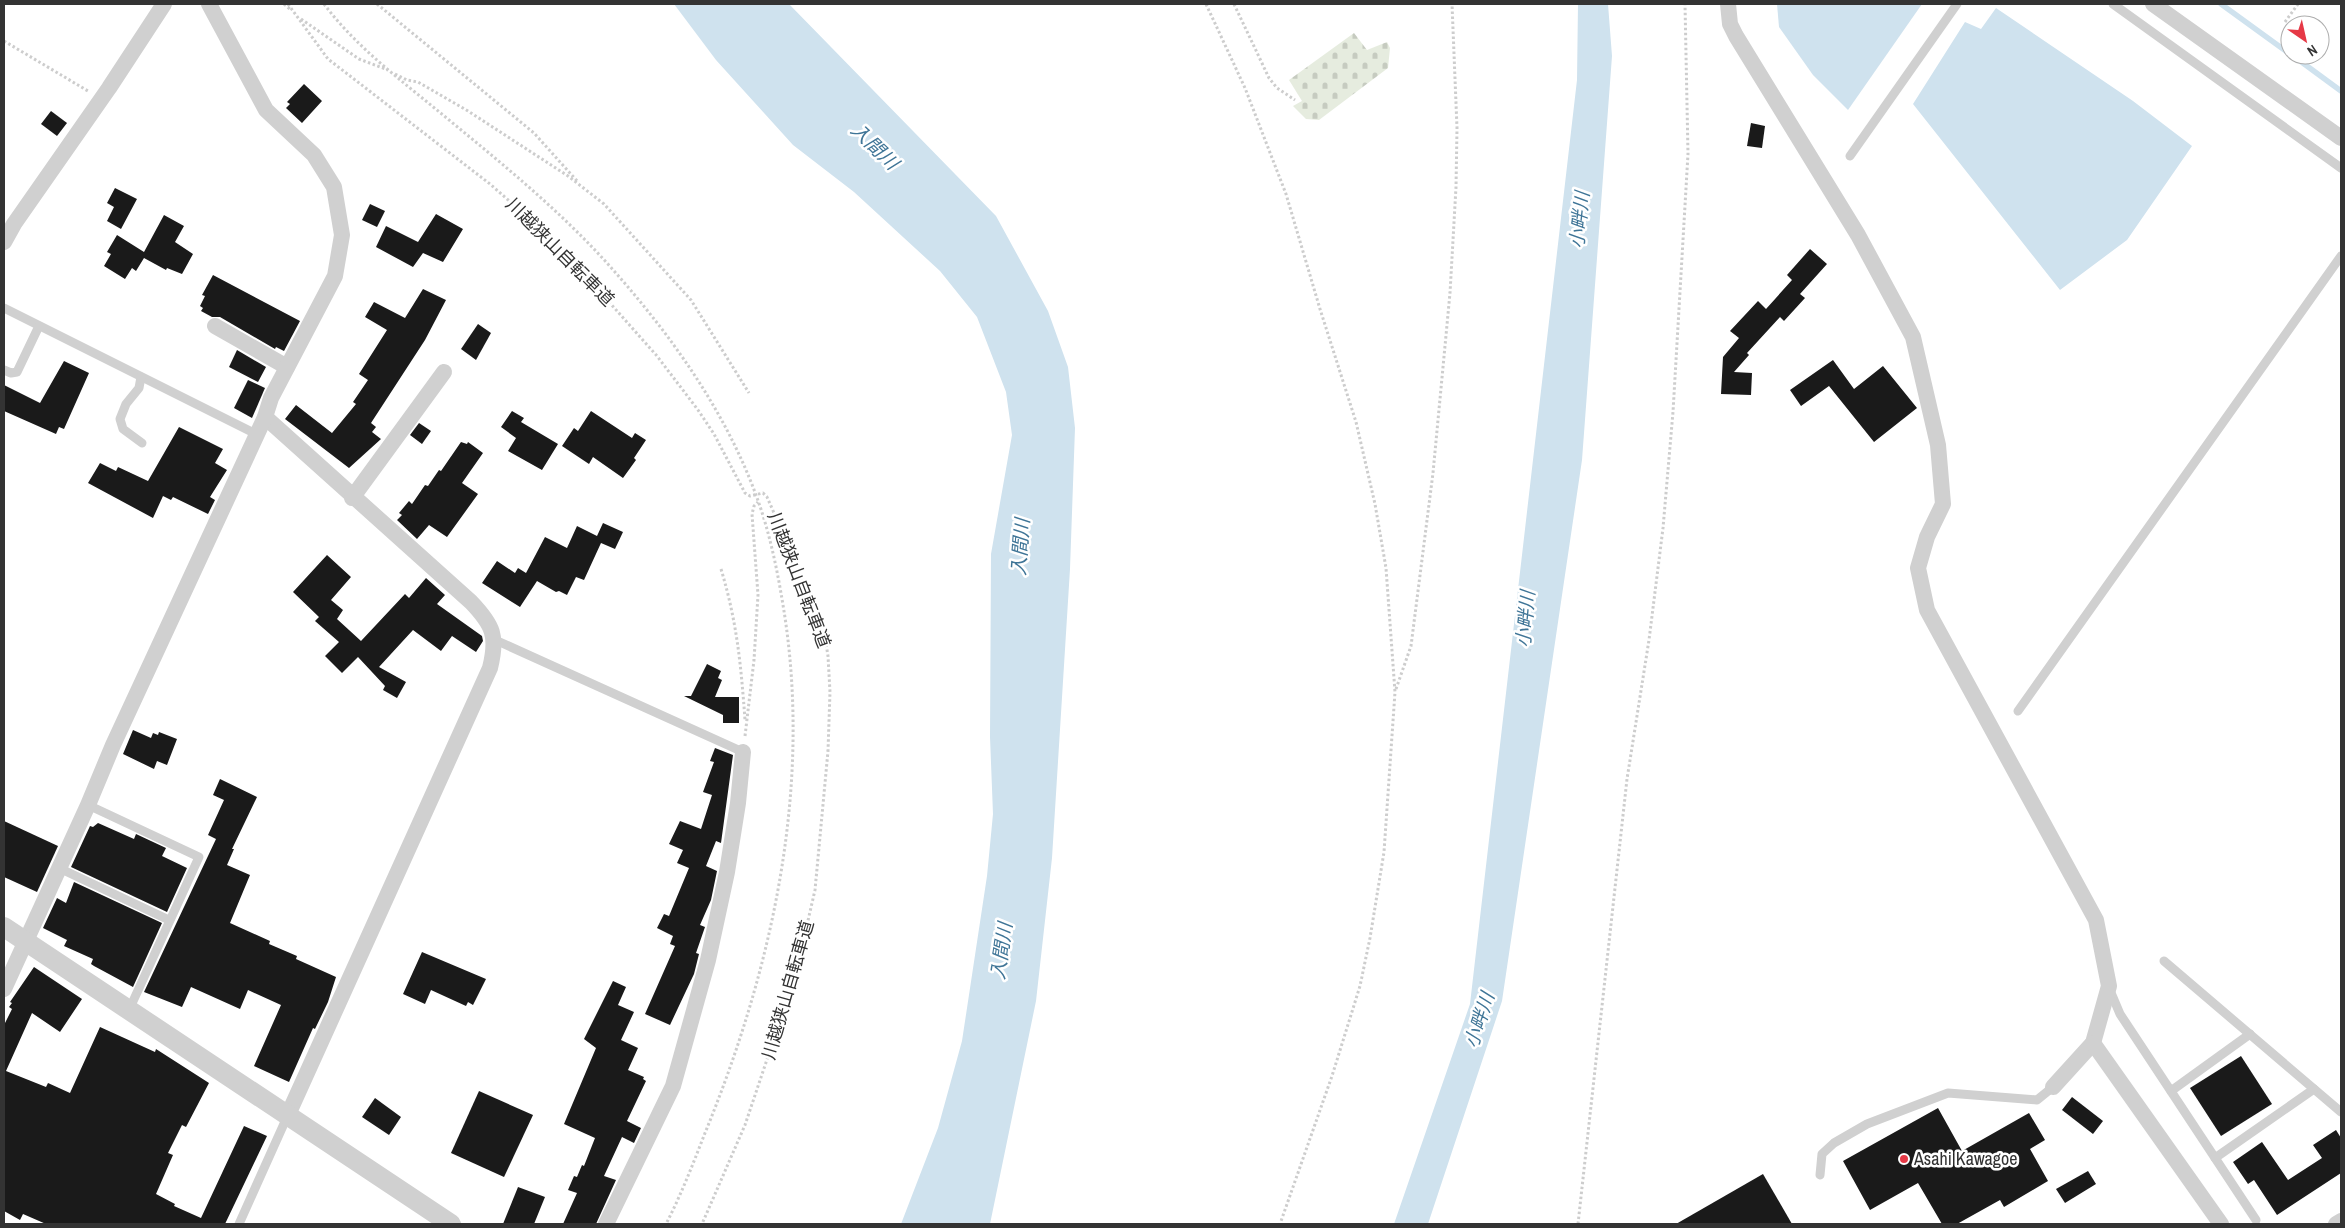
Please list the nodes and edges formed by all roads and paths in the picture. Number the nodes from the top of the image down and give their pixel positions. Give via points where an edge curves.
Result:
1 (164, 4) edge
2 (209, 4) edge
3 (284, 4) edge
4 (288, 4) edge
5 (324, 4) edge
6 (378, 4) edge
7 (1206, 4) edge
8 (1234, 4) edge
9 (1452, 4) edge
10 (1686, 4) edge
11 (1728, 4) edge
12 (1957, 4) edge
13 (2113, 4) edge
14 (2153, 4) edge
15 (2298, 4) edge
16 (2290, 15) edge
17 (298, 17) junction
18 (4, 41) edge
19 (389, 70) junction
20 (101, 99) junction
21 (1295, 100) dead end
22 (2341, 138) edge
23 (1850, 156) dead end
24 (2341, 168) edge
25 (583, 188) junction
26 (4, 242) edge
27 (2341, 256) edge
28 (4, 308) edge
29 (39, 326) junction
30 (215, 326) dead end
31 (287, 367) junction
32 (4, 370) edge
33 (444, 372) dead end
34 (141, 377) junction
35 (749, 393) dead end
36 (265, 417) junction
37 (256, 434) junction
38 (142, 443) dead end
39 (756, 495) junction
40 (352, 498) junction
41 (758, 502) junction
42 (721, 569) dead end
43 (493, 639) junction
44 (1395, 692) junction
45 (2018, 711) dead end
46 (746, 728) junction
47 (743, 752) junction
48 (88, 805) junction
49 (59, 868) junction
50 (169, 920) junction
51 (4, 927) edge
52 (26, 941) junction
53 (2164, 961) dead end
54 (2109, 986) junction
55 (4, 989) edge
56 (129, 1011) junction
57 (2250, 1034) junction
58 (2093, 1043) junction
59 (2053, 1087) joint
60 (2314, 1089) junction
61 (2171, 1091) junction
62 (2341, 1112) edge
63 (287, 1117) junction
64 (2214, 1158) junction
65 (1820, 1175) dead end
66 (2256, 1220) dead end
67 (2341, 1221) edge
68 (239, 1224) edge
69 (451, 1224) edge
70 (606, 1224) edge
71 (666, 1224) edge
72 (702, 1224) edge
73 (1280, 1224) edge
74 (1578, 1224) edge
75 (2221, 1224) edge
76 (2336, 1224) edge

1 - 20 street
2 - 31 street via 266,110 314,155 334,187 342,234 336,276
3 - 17 path
4 - 17 path, 川越狭山自転車道
5 - 19 path
6 - 25 path via 534,133
7 - 44 path via 1245,88 1286,194 1356,422 1376,504 1386,568
8 - 21 path via 1269,78
9 - 44 path via 1457,128 1450,293 1411,646
10 - 74 path via 1688,154 1663,528 1627,779
11 - 54 street via 1730,24 1736,36 1858,235 1914,337 1938,444 1943,504 1927,537 1918,568 1927,610 2096,920
12 - 23 lane
13 - 24 lane
14 - 22 street
15 - 16 path
17 - 19 path via 358,60
17 - 39 path, 川越狭山自転車道 via 328,59 490,184 539,227 652,350 722,447 744,493
18 - 20 path
19 - 25 path via 418,82 468,111
19 - 39 path via 545,201 612,268 696,377 737,449
20 - 26 street
25 - 35 path via 604,204 691,300
27 - 45 lane
28 - 29 lane
29 - 32 lane via 17,372
29 - 34 lane
30 - 31 street
31 - 36 street
33 - 40 street
34 - 37 lane
34 - 38 lane via 139,388 126,404 120,419 123,429
36 - 37 street
36 - 40 street
37 - 48 street
39 - 41 path
39 - 72 path, 川越狭山自転車道 via 763,493 767,497 825,637 830,692 828,750 815,890 796,973 745,1125
40 - 43 street via 471,602 488,620
41 - 46 path via 752,514 758,595
41 - 71 path via 777,572 790,646 794,739 789,818 774,908 751,1003 726,1082
42 - 46 path via 740,647
43 - 47 lane
43 - 63 street via 495,649 490,668
44 - 73 path via 1384,852 1360,986
46 - 47 path
47 - 70 street via 738,803 718,916 673,1086
48 - 49 street
48 - 50 lane via 199,857
49 - 50 lane
49 - 52 street
50 - 56 lane
51 - 52 street
52 - 55 street
52 - 56 street
53 - 57 lane
54 - 58 street
54 - 61 lane via 2120,1014
56 - 63 street
57 - 60 lane
57 - 61 lane
58 - 59 street
58 - 75 street
59 - 65 lane via 2037,1100 1948,1093 1920,1103 1867,1124 1834,1143 1822,1154
60 - 62 lane
60 - 64 lane
61 - 64 lane
63 - 68 lane
63 - 69 street
64 - 66 lane
67 - 76 street

